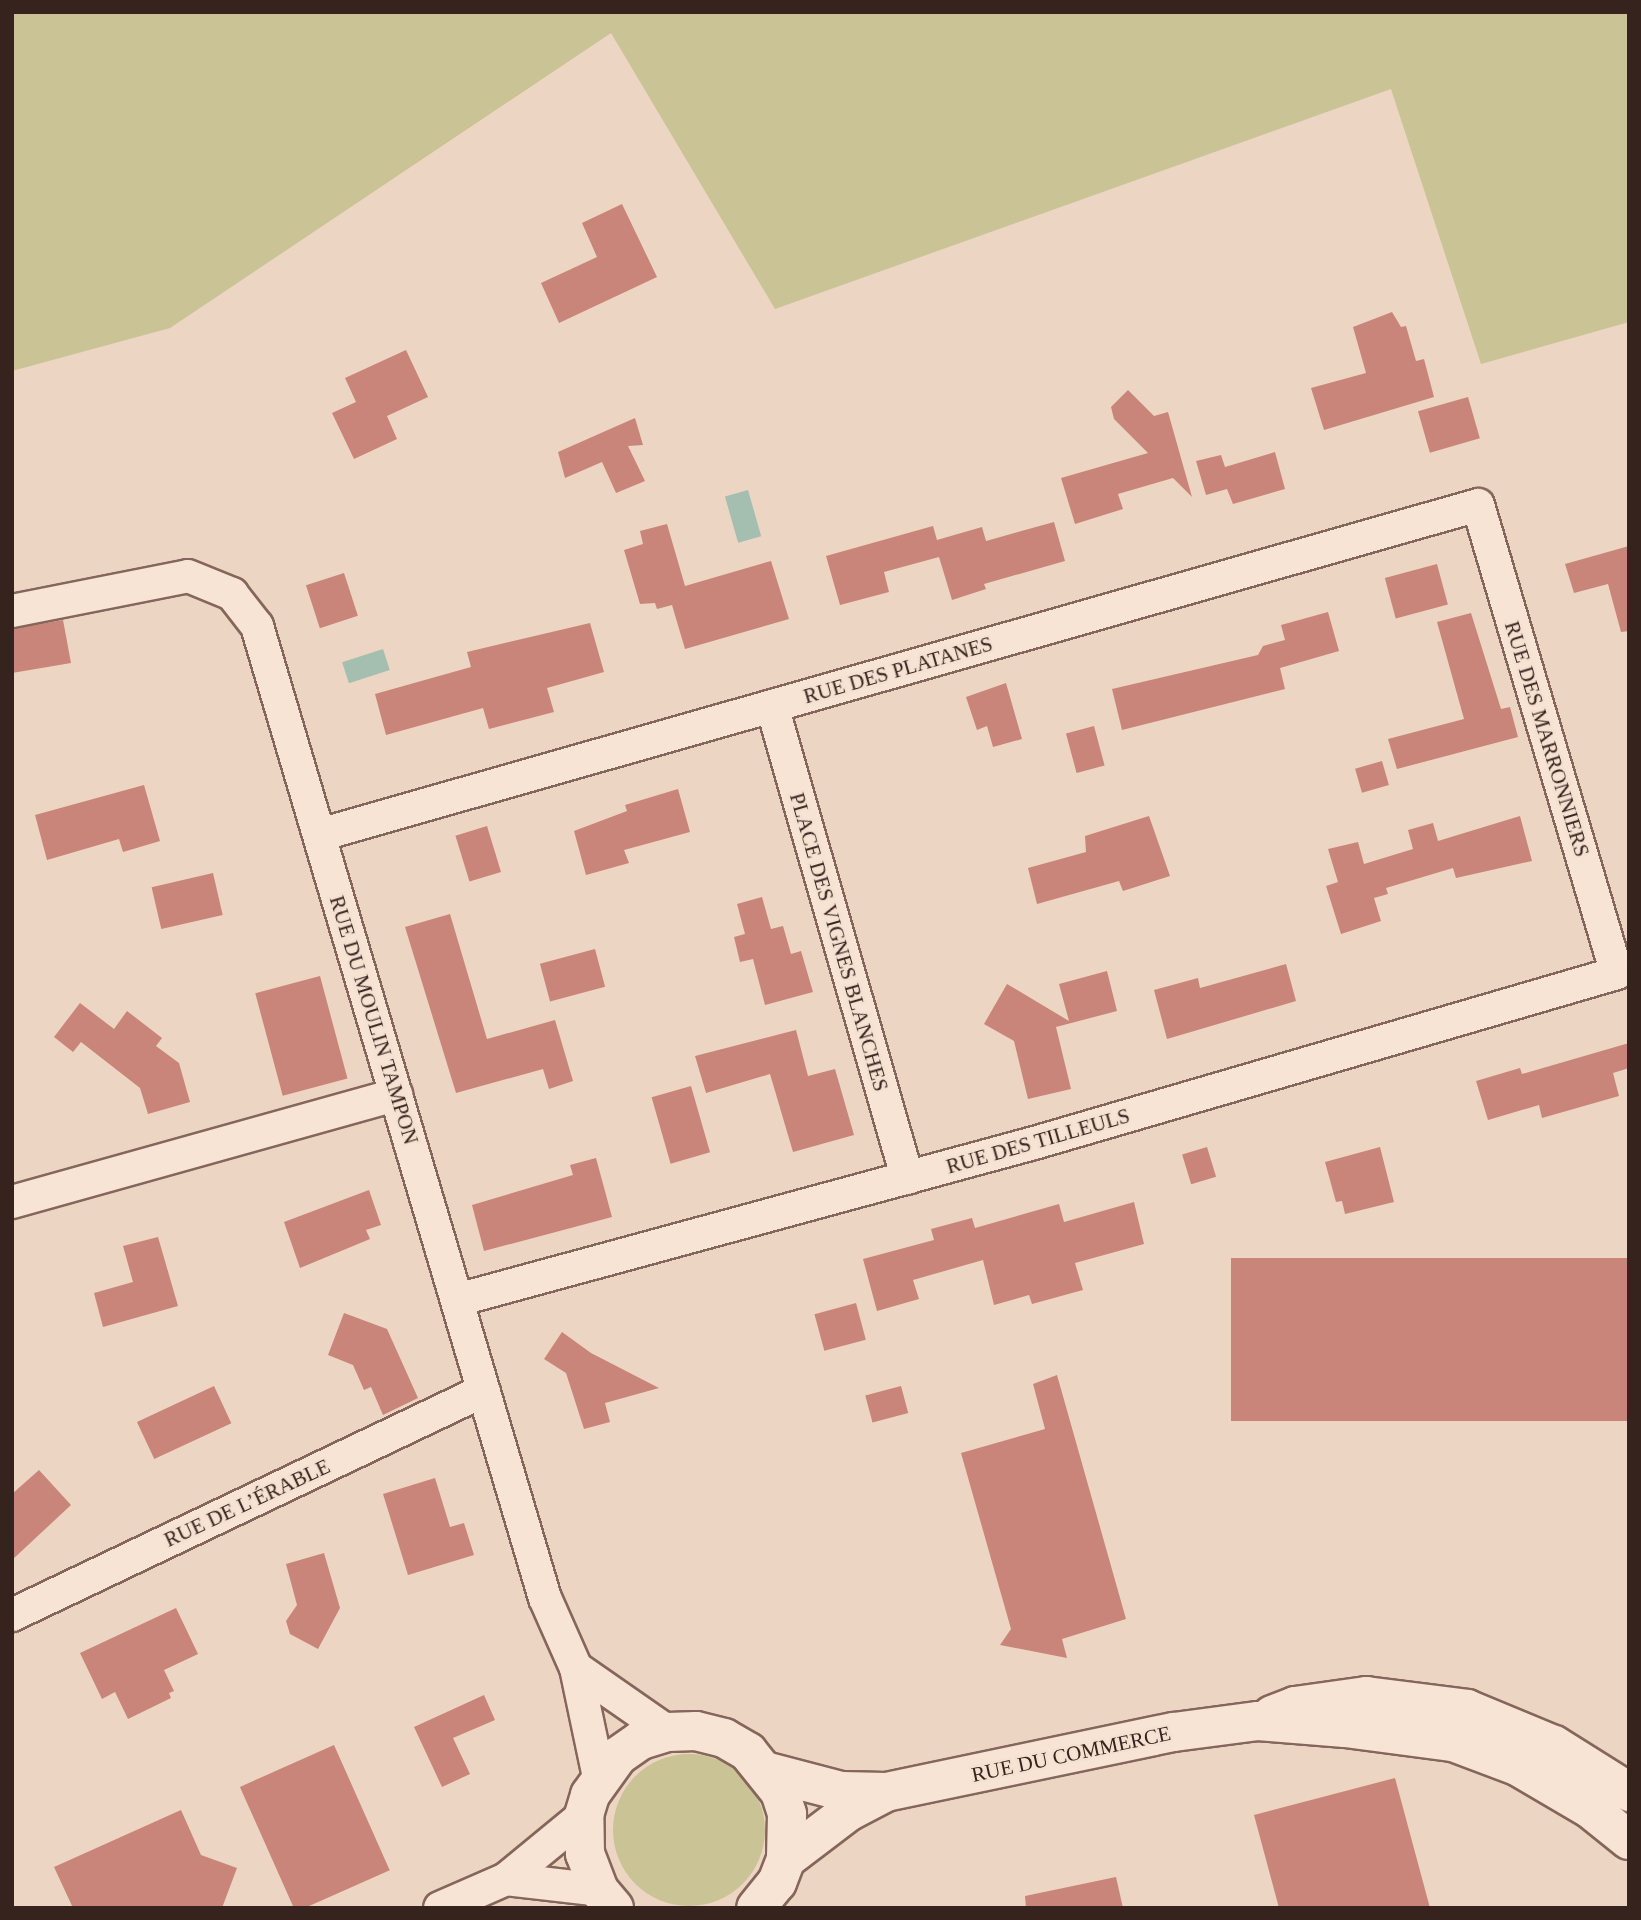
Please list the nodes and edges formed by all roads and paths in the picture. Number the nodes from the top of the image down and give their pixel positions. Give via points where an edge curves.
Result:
1 (1478, 505) joint
2 (12, 611) edge
3 (772, 706) junction
4 (319, 835) junction
5 (1617, 973) joint
6 (396, 1094) junction
7 (907, 1178) junction
8 (12, 1202) edge
9 (457, 1300) junction
10 (483, 1391) junction
11 (12, 1615) edge
12 (576, 1668) junction
13 (1258, 1721) junction
14 (668, 1732) junction
15 (768, 1772) junction
16 (599, 1777) junction
17 (886, 1792) junction
18 (1629, 1792) edge
19 (584, 1815) junction
20 (1629, 1840) edge
21 (786, 1859) junction
22 (506, 1879) junction
23 (607, 1899) edge
24 (440, 1908) edge
25 (756, 1908) edge

1 - 3 street, RUE DES PLATANES
1 - 5 street, RUE DES MARRONNIERS
2 - 4 street, RUE DU MOULIN TAMPON via 188,576 232,594 257,626
3 - 4 street, RUE DES PLATANES
3 - 7 street, PLACE DES VIGNES BLANCHES
4 - 6 street, RUE DU MOULIN TAMPON
5 - 7 street, RUE DES TILLEULS
6 - 8 street
6 - 9 street, RUE DU MOULIN TAMPON
7 - 9 street, RUE DES TILLEULS
9 - 10 street, RUE DU MOULIN TAMPON
10 - 11 street, RUE DE L’ÉRABLE
10 - 12 street, RUE DU MOULIN TAMPON via 545,1598
12 - 14 street
12 - 16 street, RUE DU MOULIN TAMPON
13 - 17 street, RUE DU COMMERCE via 1174,1732
13 - 18 street, RUE DU COMMERCE via 1294,1706 1326,1700 1366,1696 1416,1699 1467,1709 1554,1745
13 - 20 street, RUE DU COMMERCE via 1453,1742 1519,1767 1589,1808
14 - 15 street via 696,1731 724,1738 748,1752
14 - 16 street via 641,1740
15 - 17 street, RUE DU COMMERCE via 841,1791
15 - 21 street via 787,1814
16 - 19 street
17 - 21 street, RUE DU COMMERCE via 848,1812
19 - 22 street
19 - 23 street via 585,1854
21 - 25 street
22 - 23 street
22 - 24 street

